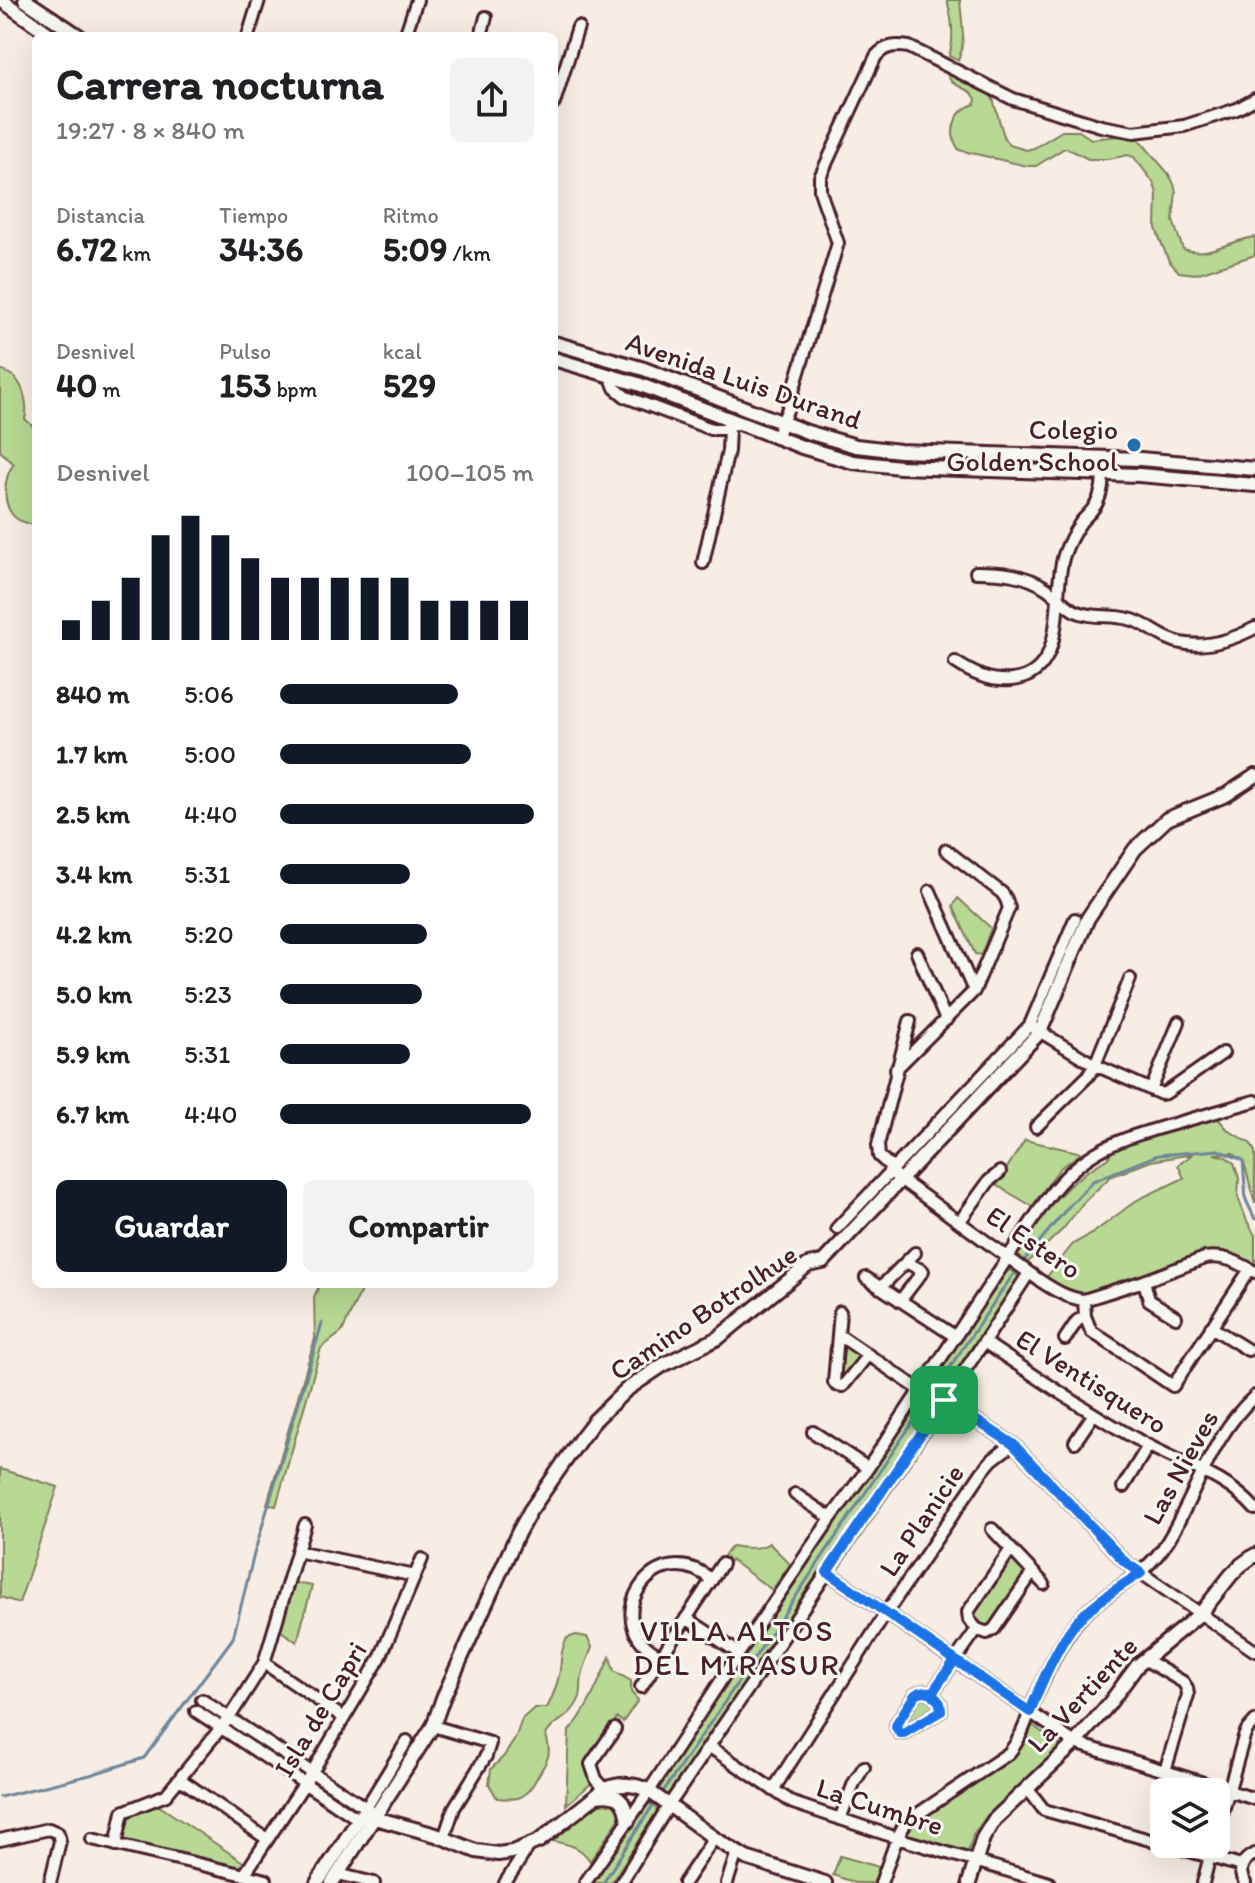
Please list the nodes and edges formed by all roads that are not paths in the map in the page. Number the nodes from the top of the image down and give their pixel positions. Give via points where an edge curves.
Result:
1 (1, 0) edge
2 (25, 0) edge
3 (259, 0) edge
4 (417, 0) edge
5 (486, 17) dead end
6 (578, 27) dead end
7 (46, 32) edge
8 (73, 32) edge
9 (249, 32) edge
10 (406, 32) edge
11 (482, 32) edge
12 (558, 90) edge
13 (1255, 99) edge
14 (558, 344) edge
15 (558, 360) edge
16 (631, 365) junction
17 (610, 375) junction
18 (733, 403) junction
19 (783, 423) junction
20 (734, 425) junction
21 (776, 438) junction
22 (1255, 469) edge
23 (1103, 473) junction
24 (1255, 485) edge
25 (703, 563) dead end
26 (976, 572) dead end
27 (1059, 598) junction
28 (1255, 628) edge
29 (955, 662) dead end
30 (1255, 776) edge
31 (946, 850) dead end
32 (930, 891) dead end
33 (1075, 919) dead end
34 (917, 953) dead end
35 (1130, 979) dead end
36 (974, 991) junction
37 (946, 1020) junction
38 (910, 1021) dead end
39 (1179, 1022) dead end
40 (1035, 1028) junction
41 (1223, 1053) dead end
42 (1095, 1065) junction
43 (896, 1069) junction
44 (1151, 1090) junction
45 (1255, 1101) edge
46 (1036, 1127) dead end
47 (893, 1167) junction
48 (1000, 1172) dead end
49 (901, 1180) junction
50 (960, 1221) junction
51 (837, 1228) dead end
52 (1011, 1258) junction
53 (1252, 1270) edge
54 (923, 1271) junction
55 (1027, 1271) junction
56 (866, 1278) dead end
57 (935, 1279) dead end
58 (1144, 1281) junction
59 (880, 1288) junction
60 (1084, 1300) junction
61 (900, 1301) junction
62 (840, 1312) dead end
63 (1085, 1316) junction
64 (1176, 1317) dead end
65 (1211, 1327) junction
66 (839, 1335) junction
67 (956, 1337) junction
68 (1065, 1339) dead end
69 (984, 1342) junction
70 (1248, 1350) dead end
71 (867, 1356) junction
72 (920, 1390) junction
73 (1255, 1396) edge
74 (944, 1400) junction
75 (1093, 1415) junction
76 (813, 1432) dead end
77 (1075, 1442) dead end
78 (1013, 1444) junction
79 (1148, 1446) junction
80 (868, 1468) junction
81 (1203, 1472) junction
82 (1123, 1487) dead end
83 (795, 1494) dead end
84 (1255, 1509) edge
85 (831, 1518) junction
86 (305, 1525) dead end
87 (992, 1529) dead end
88 (1011, 1549) junction
89 (297, 1551) junction
90 (1255, 1555) edge
91 (422, 1559) dead end
92 (722, 1564) dead end
93 (827, 1572) junction
94 (1033, 1572) junction
95 (1141, 1573) junction
96 (415, 1576) junction
97 (712, 1580) junction
98 (1044, 1584) dead end
99 (886, 1613) junction
100 (1201, 1613) junction
101 (686, 1618) junction
102 (977, 1629) junction
103 (1255, 1651) edge
104 (739, 1653) junction
105 (661, 1656) junction
106 (1144, 1659) junction
107 (955, 1660) junction
108 (264, 1663) junction
109 (641, 1687) dead end
110 (932, 1693) junction
111 (202, 1700) dead end
112 (196, 1711) dead end
113 (1030, 1712) junction
114 (229, 1718) junction
115 (344, 1718) junction
116 (1255, 1721) edge
117 (433, 1726) junction
118 (222, 1729) junction
119 (615, 1729) dead end
120 (407, 1741) dead end
121 (1075, 1743) junction
122 (710, 1747) junction
123 (864, 1767) dead end
124 (1165, 1771) junction
125 (312, 1772) junction
126 (1187, 1778) edge
127 (180, 1779) junction
128 (304, 1784) junction
129 (1230, 1784) edge
130 (1027, 1788) junction
131 (773, 1790) junction
132 (651, 1792) junction
133 (1230, 1792) edge
134 (600, 1793) junction
135 (1255, 1799) edge
136 (667, 1804) junction
137 (366, 1815) junction
138 (840, 1819) junction
139 (628, 1821) junction
140 (444, 1838) junction
141 (714, 1838) junction
142 (897, 1838) junction
143 (92, 1839) dead end
144 (267, 1839) junction
145 (0, 1840) edge
146 (1150, 1840) edge
147 (116, 1845) junction
148 (529, 1846) junction
149 (737, 1852) junction
150 (1255, 1854) edge
151 (1210, 1858) edge
152 (1213, 1858) edge
153 (975, 1860) junction
154 (1241, 1866) junction
155 (244, 1875) junction
156 (335, 1878) edge
157 (266, 1880) dead end
158 (50, 1883) edge
159 (317, 1883) edge
160 (374, 1883) edge
161 (505, 1883) edge
162 (585, 1883) edge
163 (621, 1883) edge
164 (684, 1883) edge
165 (727, 1883) edge
166 (825, 1883) edge
167 (881, 1883) edge
168 (969, 1883) edge
169 (1049, 1883) edge
170 (1203, 1883) edge
171 (1245, 1883) edge

1 - 7 street
2 - 8 street
3 - 9 street
4 - 10 street
5 - 11 street
6 - 12 street
13 - 19 street via 1184,126 1134,132 1013,99 909,47 881,50 820,177 838,243
14 - 16 street, Avenida Luis Durand
15 - 17 street, Avenida Luis Durand
16 - 17 street
16 - 18 street, Avenida Luis Durand
17 - 20 street, Avenida Luis Durand
18 - 19 street, Avenida Luis Durand
18 - 20 street via 741,411
19 - 21 street
19 - 22 street, Avenida Luis Durand via 842,443 885,450 1140,459
20 - 21 street, Avenida Luis Durand
20 - 25 street
21 - 23 street, Avenida Luis Durand via 884,466
23 - 24 street, Avenida Luis Durand
23 - 27 street via 1098,501 1066,549
26 - 27 street via 1022,577
27 - 28 street via 1080,612 1130,619 1184,643 1223,642
27 - 29 street via 1048,655 1032,674 1008,681 990,679
30 - 40 street, Camino Botrolhue via 1226,795 1167,819 1135,849 1088,918
31 - 36 street via 1002,893 1009,908
32 - 36 street
33 - 40 street, Camino Botrolhue
34 - 37 street
35 - 42 street
36 - 37 street
37 - 43 street
38 - 43 street
39 - 44 street
40 - 42 street
40 - 47 street, Camino Botrolhue
40 - 49 street, Camino Botrolhue
41 - 44 street via 1166,1093
42 - 44 street
42 - 46 street
43 - 47 street, El Estero via 878,1151
45 - 52 street via 1128,1137 1091,1155 1053,1190
47 - 49 street, El Estero
47 - 51 street, Camino Botrolhue
48 - 50 street
49 - 50 street, El Estero
49 - 117 street, Camino Botrolhue via 823,1262 808,1265 718,1338 626,1390 595,1420 518,1533
50 - 52 street, El Estero
52 - 55 street, El Estero
52 - 67 street
53 - 58 street, El Estero via 1216,1256
53 - 65 street
54 - 57 street
54 - 59 street via 911,1258
54 - 61 street
55 - 60 street, El Estero via 1061,1294
55 - 69 street
56 - 59 street
58 - 60 street, El Estero
58 - 64 street via 1149,1300
59 - 61 street
60 - 63 street
61 - 67 street
62 - 66 street
63 - 65 street via 1091,1331 1173,1386
63 - 68 street
65 - 70 street
66 - 71 street
66 - 71 street via 836,1385 843,1386
67 - 72 street
69 - 74 street
69 - 75 street, El Ventisquero
71 - 72 street
72 - 80 street
73 - 81 street, Las Nieves via 1217,1443
74 - 78 street
74 - 93 street
75 - 77 street
75 - 79 street, El Ventisquero
76 - 80 street
78 - 95 street
78 - 99 street, La Planicie via 982,1472
79 - 81 street, El Ventisquero
79 - 82 street
80 - 85 street
81 - 84 street, El Ventisquero via 1235,1489
81 - 95 street, Las Nieves via 1167,1542
83 - 85 street
85 - 104 street
86 - 89 street
87 - 88 street
88 - 94 street
88 - 102 street via 968,1612
89 - 96 street
89 - 108 street
90 - 100 street, La Vertiente
91 - 96 street, Isla de Capri
92 - 97 street
93 - 99 street
93 - 122 street
94 - 98 street
94 - 102 street via 994,1629
95 - 100 street
95 - 113 street, Las Nieves via 1079,1620
96 - 115 street, Isla de Capri via 380,1658
97 - 101 street
97 - 105 street via 692,1568 669,1567 638,1588 631,1609 635,1631
99 - 107 street
99 - 131 street, La Planicie
100 - 103 street
100 - 106 street, La Vertiente
101 - 104 street
101 - 105 street
102 - 107 street
104 - 132 street
105 - 109 street
106 - 121 street, La Vertiente
106 - 124 street via 1187,1688
107 - 110 street
107 - 113 street
108 - 114 street
108 - 115 street
110 - 110 street via 915,1695 897,1723 900,1733 941,1711
111 - 114 street
112 - 118 street
113 - 121 street
113 - 142 street, Las Nieves via 1009,1753 906,1822
114 - 118 street
114 - 125 street
115 - 125 street, Isla de Capri
116 - 129 street via 1244,1737
117 - 137 street, Camino Botrolhue
117 - 140 street via 490,1743 454,1808
118 - 127 street
118 - 128 street
119 - 134 street via 591,1764
120 - 137 street, Camino Botrolhue
121 - 124 street
121 - 130 street, La Vertiente
122 - 131 street, La Cumbre
122 - 136 street
123 - 138 street
124 - 126 street
125 - 128 street, Isla de Capri
125 - 137 street
127 - 144 street
127 - 147 street via 166,1795 123,1812
128 - 137 street
128 - 144 street, Isla de Capri
130 - 146 street via 1044,1810
130 - 153 street, La Vertiente via 994,1820
131 - 138 street, La Cumbre
132 - 134 street via 627,1784
132 - 136 street
132 - 139 street
133 - 135 street
134 - 139 street via 620,1799
134 - 148 street
136 - 141 street
136 - 163 street
137 - 140 street
137 - 156 street, Camino Botrolhue
137 - 159 street, Camino Botrolhue
138 - 142 street, La Cumbre
139 - 162 street
140 - 148 street via 486,1853
141 - 149 street
141 - 164 street
142 - 153 street, La Cumbre
142 - 167 street, Las Nieves
143 - 147 street
144 - 155 street, Isla de Capri
145 - 158 street via 49,1829 58,1833
147 - 155 street
148 - 161 street
149 - 165 street
149 - 166 street
150 - 154 street
151 - 170 street
152 - 154 street
153 - 168 street, La Vertiente
153 - 169 street, La Cumbre
154 - 171 street
155 - 157 street
156 - 160 street

